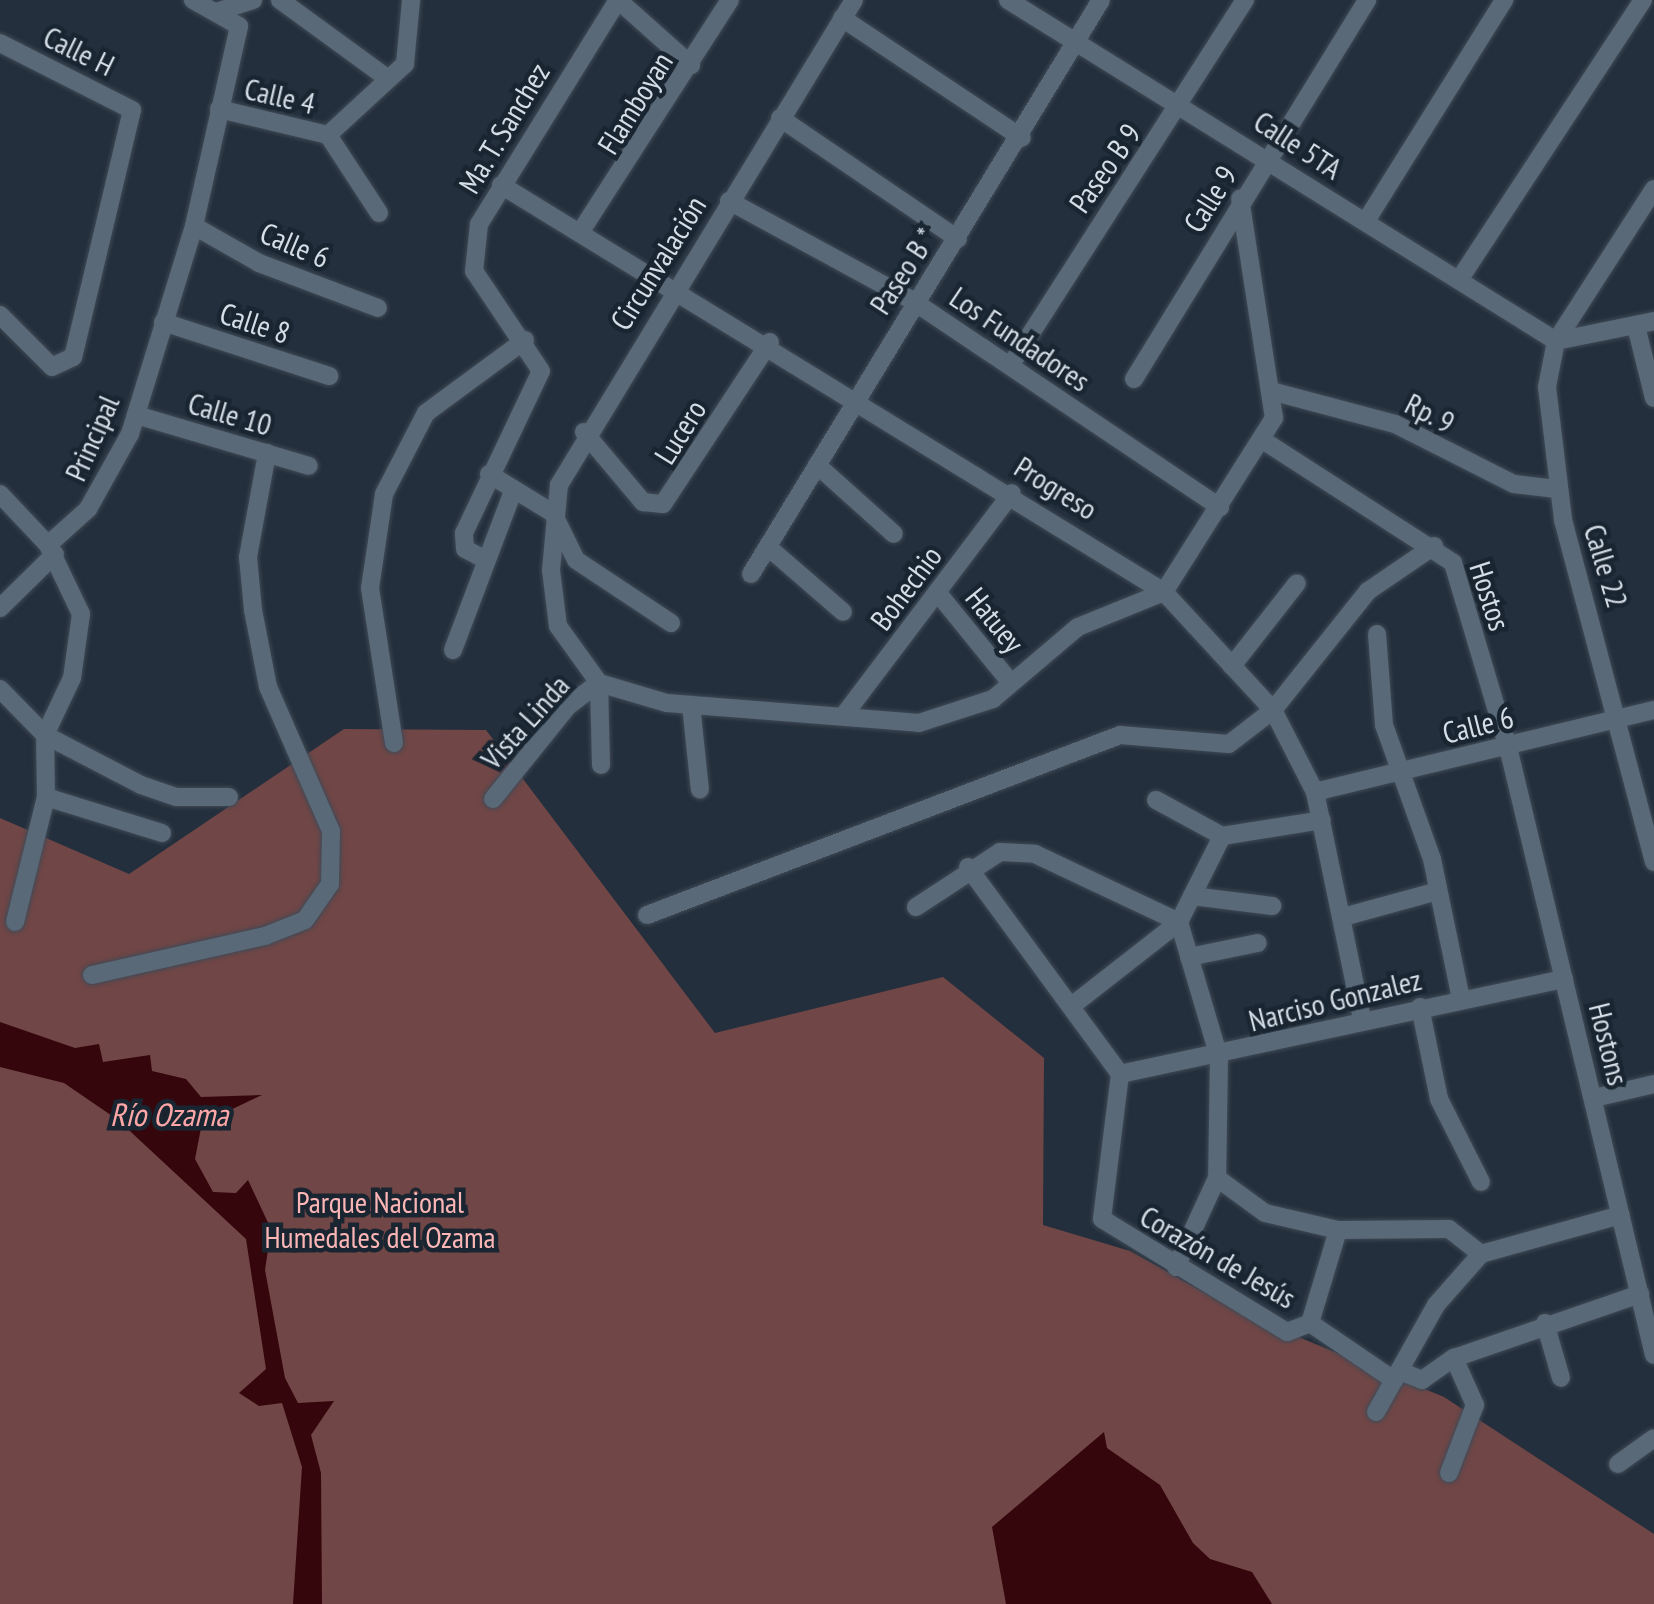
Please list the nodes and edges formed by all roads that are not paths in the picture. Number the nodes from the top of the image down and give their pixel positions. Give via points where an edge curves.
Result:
1 (193, 0) edge
2 (253, 0) edge
3 (280, 0) edge
4 (411, 0) edge
5 (618, 0) edge
6 (730, 0) edge
7 (854, 0) edge
8 (1008, 0) edge
9 (1101, 0) edge
10 (1245, 0) edge
11 (1367, 0) edge
12 (1504, 0) edge
13 (1642, 0) edge
14 (227, 14) junction
15 (842, 18) junction
16 (1076, 40) junction
17 (0, 44) edge
18 (691, 64) junction
19 (386, 78) junction
20 (1184, 103) junction
21 (219, 110) junction
22 (780, 118) junction
23 (328, 135) junction
24 (1022, 138) junction
25 (1268, 160) junction
26 (501, 185) junction
27 (1654, 189) edge
28 (1240, 199) junction
29 (729, 201) junction
30 (379, 213) dead end
31 (1645, 214) edge
32 (1366, 221) junction
33 (194, 226) junction
34 (582, 231) junction
35 (958, 238) junction
36 (1459, 280) junction
37 (676, 285) junction
38 (914, 301) junction
39 (378, 308) dead end
40 (0, 315) edge
41 (164, 322) junction
42 (1645, 324) edge
43 (525, 340) junction
44 (1556, 340) junction
45 (770, 342) junction
46 (1010, 366) junction
47 (329, 376) dead end
48 (1134, 379) dead end
49 (1275, 392) junction
50 (858, 396) junction
51 (1654, 398) edge
52 (136, 415) junction
53 (584, 432) junction
54 (1264, 441) junction
55 (267, 453) junction
56 (817, 465) junction
57 (308, 466) dead end
58 (489, 474) junction
59 (1557, 489) junction
60 (513, 491) junction
61 (1012, 493) junction
62 (0, 494) edge
63 (1220, 507) junction
64 (553, 514) junction
65 (7, 515) edge
66 (894, 534) dead end
67 (768, 546) junction
68 (1434, 546) junction
69 (51, 549) junction
70 (484, 559) junction
71 (752, 574) dead end
72 (1297, 583) dead end
73 (937, 592) junction
74 (1164, 592) junction
75 (0, 608) edge
76 (843, 612) dead end
77 (671, 623) dead end
78 (1377, 634) dead end
79 (453, 650) dead end
80 (1232, 666) junction
81 (600, 682) junction
82 (1011, 682) junction
83 (0, 688) edge
84 (691, 705) junction
85 (1272, 710) junction
86 (1654, 710) edge
87 (844, 716) junction
88 (1622, 717) junction
89 (46, 735) junction
90 (394, 744) dead end
91 (1508, 747) junction
92 (600, 765) dead end
93 (1400, 772) junction
94 (700, 790) dead end
95 (1314, 792) junction
96 (230, 796) dead end
97 (46, 797) junction
98 (493, 799) dead end
99 (1156, 800) dead end
100 (1322, 820) junction
101 (1650, 824) edge
102 (162, 833) dead end
103 (1222, 836) junction
104 (1654, 862) edge
105 (968, 868) junction
106 (1438, 890) junction
107 (1192, 896) junction
108 (1272, 906) dead end
109 (916, 907) dead end
110 (647, 914) dead end
111 (1343, 917) junction
112 (16, 922) dead end
113 (1179, 922) junction
114 (1258, 943) dead end
115 (1189, 957) junction
116 (92, 975) dead end
117 (1564, 979) junction
118 (1461, 999) junction
119 (1074, 1004) junction
120 (1420, 1007) junction
121 (1362, 1018) junction
122 (1219, 1057) junction
123 (1120, 1074) junction
124 (1654, 1084) edge
125 (1594, 1098) junction
126 (1217, 1178) junction
127 (1481, 1182) dead end
128 (1621, 1215) junction
129 (1338, 1230) junction
130 (1481, 1254) junction
131 (1176, 1266) junction
132 (1640, 1294) junction
133 (1310, 1322) junction
134 (1545, 1322) junction
135 (1654, 1356) edge
136 (1454, 1358) junction
137 (1396, 1375) junction
138 (1561, 1378) dead end
139 (1376, 1412) dead end
140 (1654, 1438) edge
141 (1618, 1464) dead end
142 (1449, 1473) dead end

1 - 14 street
2 - 14 street
3 - 19 street
4 - 19 street via 411,45
5 - 18 street
5 - 26 street, Ma. T. Sanchez
6 - 18 street, Flamboyan
7 - 15 street, Circunvalación
8 - 16 street, Calle 5TA
9 - 16 street, Paseo B *
10 - 20 street, Paseo B 9
11 - 25 street, Calle 9
12 - 32 street
13 - 36 street
14 - 21 street, Principal
15 - 22 street, Circunvalación
15 - 24 street
16 - 20 street, Calle 5TA
16 - 24 street, Paseo B *
17 - 40 street, Calle H via 132,110 73,357 52,367
18 - 34 street, Flamboyan
19 - 23 street
20 - 25 street, Calle 5TA
20 - 46 street, Paseo B 9
21 - 23 street, Calle 4
21 - 33 street, Principal
22 - 29 street, Circunvalación
22 - 35 street
23 - 30 street
24 - 35 street, Paseo B *
25 - 28 street, Calle 9
25 - 32 street, Calle 5TA
26 - 34 street, Progreso
26 - 43 street, Ma. T. Sanchez via 478,224 474,271
27 - 31 street
28 - 48 street, Calle 9
28 - 49 street
29 - 37 street, Circunvalación
29 - 38 street, Los Fundadores
31 - 44 street
32 - 36 street, Calle 5TA
33 - 39 street, Calle 6 via 259,263
33 - 41 street, Principal
34 - 37 street, Progreso
35 - 38 street, Paseo B *
36 - 44 street, Calle 5TA
37 - 45 street, Progreso
37 - 53 street, Circunvalación
38 - 46 street, Los Fundadores
38 - 50 street, Paseo B *
41 - 47 street, Calle 8
41 - 52 street, Principal
42 - 44 street
42 - 51 street
43 - 58 street via 538,387
43 - 90 street via 426,413 384,494 370,588
44 - 59 street, Calle 22 via 1547,387
45 - 50 street, Progreso
45 - 53 street, Lucero via 663,504 644,502
46 - 63 street, Los Fundadores
49 - 54 street
49 - 59 street, Rp. 9 via 1395,424 1514,484
50 - 56 street, Paseo B *
50 - 61 street, Progreso
52 - 55 street, Calle 10
52 - 69 street, Principal via 110,479
53 - 64 street, Circunvalación
54 - 63 street
54 - 68 street, Hostos via 1360,510
55 - 57 street, Calle 10
55 - 116 street via 248,557 253,610 268,687 331,830 330,884 305,920 265,936
56 - 66 street
56 - 67 street, Paseo B *
58 - 60 street
58 - 70 street via 463,538
59 - 88 street, Calle 22
60 - 64 street
60 - 70 street
61 - 73 street, Bohechio
61 - 74 street, Progreso
62 - 65 street
63 - 74 street
64 - 77 street via 576,560
64 - 81 street, Circunvalación via 558,626
65 - 69 street
67 - 71 street, Paseo B *
67 - 76 street
68 - 85 street via 1368,591
68 - 91 street, Hostos via 1452,563
69 - 75 street, Principal
69 - 89 street via 81,614 72,678
70 - 79 street
72 - 80 street
73 - 82 street, Hatuey
73 - 87 street, Bohechio
74 - 80 street, Progreso
74 - 82 street via 1078,627
78 - 93 street via 1379,700
80 - 85 street, Progreso
81 - 84 street
81 - 92 street
81 - 98 street, Vista Linda via 568,706
82 - 87 street via 993,699 920,724
83 - 89 street
84 - 87 street
84 - 94 street
85 - 95 street, Progreso
85 - 110 street via 1221,747 1120,735
86 - 88 street, Calle 6
88 - 91 street, Calle 6
88 - 101 street, Calle 22
89 - 96 street via 176,797
89 - 97 street
91 - 93 street, Calle 6
91 - 117 street, Hostons
93 - 95 street, Calle 6
93 - 106 street
95 - 100 street, Progreso
97 - 102 street
97 - 112 street
99 - 103 street
100 - 103 street
100 - 111 street, Progreso
101 - 104 street, Calle 22
103 - 107 street
105 - 109 street
105 - 113 street via 1000,852 1035,854
105 - 119 street
106 - 111 street
106 - 118 street
107 - 108 street
107 - 113 street
111 - 121 street, Progreso
113 - 115 street
113 - 119 street
114 - 115 street
115 - 122 street
117 - 118 street, Narciso Gonzalez
117 - 125 street, Hostons
118 - 120 street, Narciso Gonzalez
119 - 123 street
120 - 121 street, Narciso Gonzalez
120 - 127 street via 1439,1099
121 - 122 street, Narciso Gonzalez
122 - 123 street, Narciso Gonzalez
122 - 126 street
123 - 131 street, Corazón de Jesús via 1102,1219
124 - 125 street
125 - 128 street, Hostons
126 - 129 street via 1265,1213
126 - 131 street
128 - 130 street
128 - 132 street, Hostons
129 - 130 street via 1450,1229
129 - 133 street
130 - 137 street via 1436,1304
131 - 133 street, Corazón de Jesús via 1287,1332
132 - 134 street
132 - 135 street, Hostons
133 - 137 street
134 - 136 street
134 - 138 street
136 - 137 street via 1422,1380
136 - 142 street via 1476,1405
137 - 139 street
140 - 141 street

